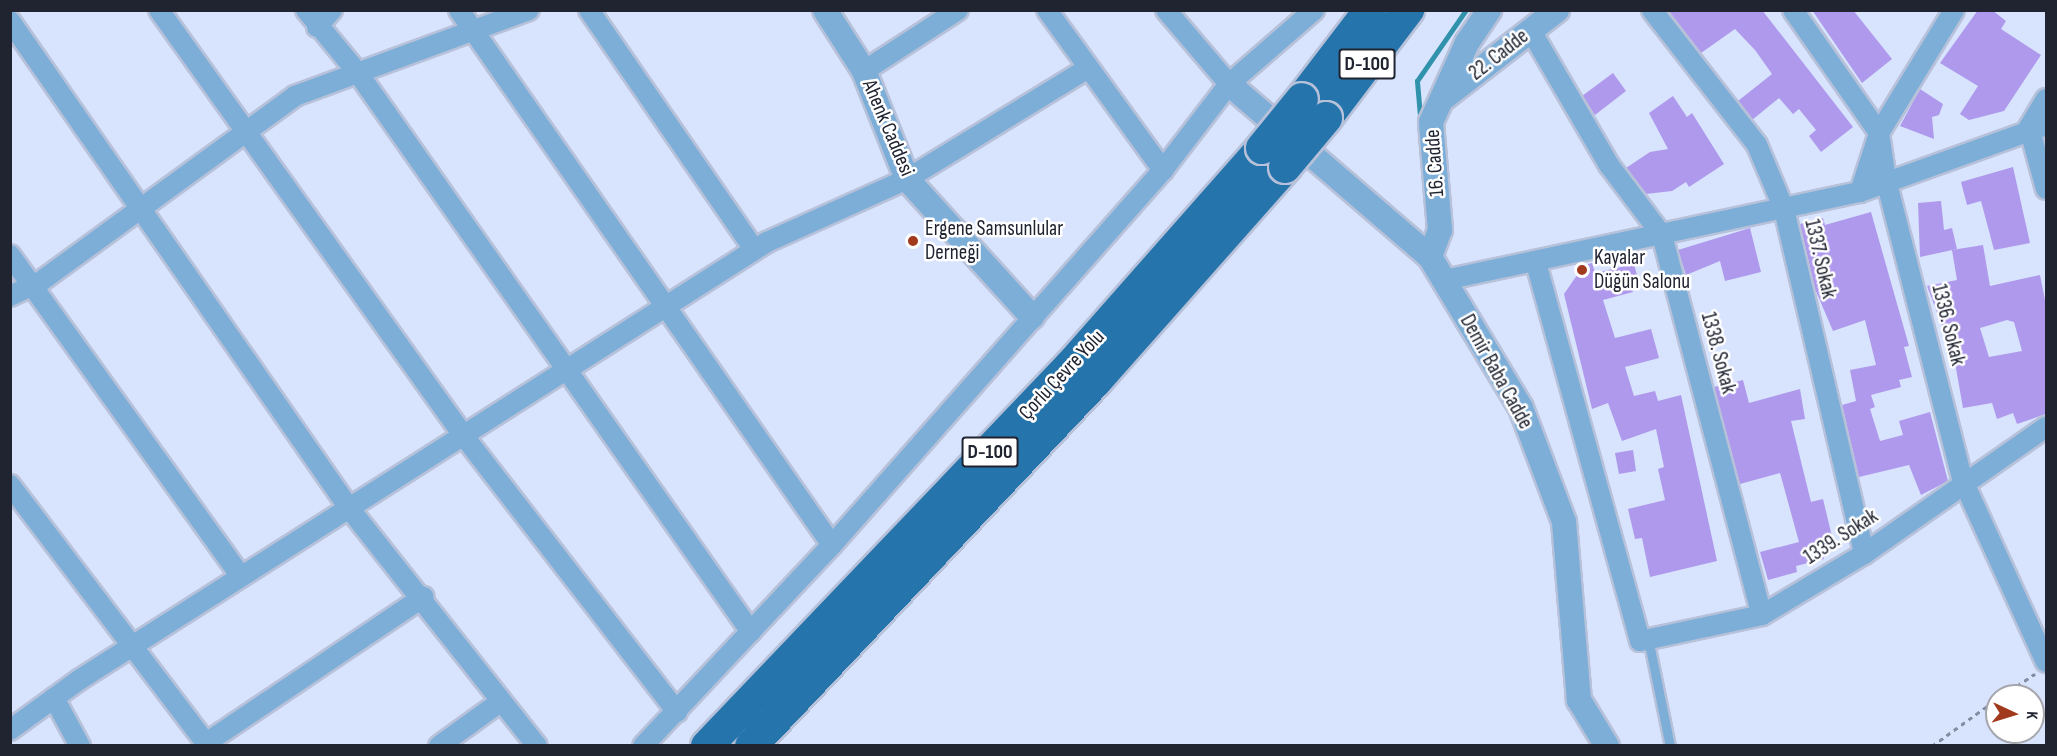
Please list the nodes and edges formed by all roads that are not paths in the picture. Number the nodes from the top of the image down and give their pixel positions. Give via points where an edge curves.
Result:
1 (159, 10) edge
2 (332, 10) edge
3 (459, 10) edge
4 (528, 10) edge
5 (589, 10) edge
6 (825, 10) edge
7 (958, 10) edge
8 (1047, 10) edge
9 (1166, 10) edge
10 (1314, 10) edge
11 (1370, 10) edge
12 (1408, 10) edge
13 (1489, 10) edge
14 (1557, 10) edge
15 (1652, 10) edge
16 (1793, 10) edge
17 (1951, 12) edge
18 (311, 19) edge
19 (10, 21) edge
20 (474, 30) junction
21 (1531, 31) junction
22 (1088, 68) junction
23 (864, 71) junction
24 (358, 73) junction
25 (1230, 84) junction
26 (1442, 99) junction
27 (2046, 99) edge
28 (1314, 109) junction
29 (2038, 126) edge
30 (244, 133) junction
31 (1879, 133) junction
32 (1273, 157) junction
33 (1163, 170) junction
34 (907, 179) junction
35 (1886, 180) junction
36 (2046, 189) edge
37 (1860, 192) junction
38 (1784, 209) junction
39 (139, 210) junction
40 (1662, 235) junction
41 (754, 249) junction
42 (10, 255) edge
43 (1430, 257) junction
44 (1536, 263) junction
45 (1445, 280) junction
46 (33, 285) junction
47 (10, 296) edge
48 (664, 307) junction
49 (1032, 317) junction
50 (565, 370) junction
51 (2046, 427) edge
52 (463, 435) junction
53 (1963, 481) junction
54 (10, 485) edge
55 (349, 508) junction
56 (832, 545) junction
57 (1864, 554) junction
58 (241, 577) junction
59 (423, 597) junction
60 (1762, 615) junction
61 (751, 632) junction
62 (1640, 641) junction
63 (135, 644) junction
64 (2042, 667) edge
65 (54, 698) junction
66 (500, 702) junction
67 (677, 712) junction
68 (10, 730) edge
69 (207, 744) edge
70 (80, 746) edge
71 (439, 746) edge
72 (537, 746) edge
73 (643, 746) edge
74 (707, 746) edge
75 (751, 746) edge
76 (1607, 746) edge
77 (1670, 746) edge

1 - 30 street
2 - 18 street
3 - 20 street
4 - 20 street
5 - 41 street
6 - 23 street, Ahenk Caddesi
7 - 23 street
8 - 22 street
9 - 25 street
10 - 25 street
11 - 28 highway, Çorlu Çevre Yolu / D-100
12 - 28 highway, Çorlu Çevre Yolu / D-100
13 - 26 street, 16. Cadde via 1467,43
14 - 21 street, 22. Cadde
15 - 38 street, 1337. Sokak via 1757,145
16 - 31 street, 1336. Sokak
17 - 31 street
18 - 24 street
19 - 39 street
20 - 24 street
20 - 48 street
21 - 26 street, 22. Cadde
21 - 40 street, 1338. Sokak via 1609,165
22 - 33 street
22 - 34 street
23 - 34 street, Ahenk Caddesi
24 - 30 street via 295,96
24 - 50 street
25 - 33 street
25 - 43 street, Demir Baba Cadde
26 - 43 street, 16. Cadde via 1431,122 1440,230
27 - 29 street
28 - 32 highway, Çorlu Çevre Yolu / D-100, bridge
29 - 35 street
29 - 36 street
30 - 39 street
30 - 52 street
31 - 35 street, 1336. Sokak
31 - 37 street
32 - 74 highway, Çorlu Çevre Yolu / D-100
32 - 75 highway, Çorlu Çevre Yolu / D-100 via 1096,381
33 - 49 street
34 - 41 street
34 - 49 street, Ahenk Caddesi
35 - 37 street
35 - 53 street, 1336. Sokak
37 - 38 street
38 - 40 street
38 - 57 street, 1337. Sokak
39 - 46 street
39 - 55 street
40 - 44 street
40 - 60 street, 1338. Sokak
41 - 48 street
42 - 46 street
43 - 45 street, Demir Baba Cadde
44 - 45 street
44 - 62 street
45 - 76 street, Demir Baba Cadde via 1521,408 1564,522 1579,700
46 - 47 street
46 - 58 street
48 - 50 street
48 - 56 street
49 - 56 street
50 - 52 street
50 - 61 street
51 - 53 street, 1339. Sokak
52 - 55 street
52 - 67 street
53 - 57 street, 1339. Sokak
53 - 64 street, 1336. Sokak
54 - 63 street
55 - 58 street
55 - 59 street
56 - 61 street
57 - 60 street, 1339. Sokak
58 - 63 street
59 - 66 street
59 - 69 street
60 - 62 street, 1339. Sokak
61 - 67 street
62 - 77 lane via 1650,648
63 - 65 street
63 - 69 street
65 - 68 street
65 - 70 street
66 - 71 street
66 - 72 street
67 - 73 street

